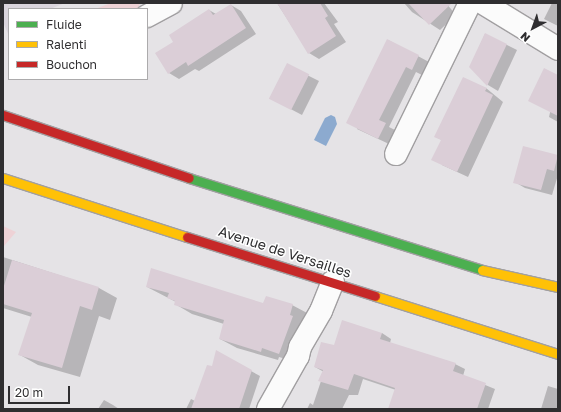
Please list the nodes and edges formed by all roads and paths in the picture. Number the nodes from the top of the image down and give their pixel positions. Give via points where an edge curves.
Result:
1 (171, 3) edge
2 (470, 3) edge
3 (483, 3) edge
4 (148, 15) edge
5 (558, 49) edge
6 (3, 115) edge
7 (396, 154) dead end
8 (3, 178) edge
9 (333, 281) junction
10 (558, 288) edge
11 (558, 354) edge
12 (268, 409) edge

1 - 4 street
2 - 7 street
3 - 5 street
6 - 10 main road via 187,177 490,272 527,278
8 - 9 main road, Avenue de Versailles
9 - 11 main road, Avenue de Versailles
9 - 12 street via 321,311

